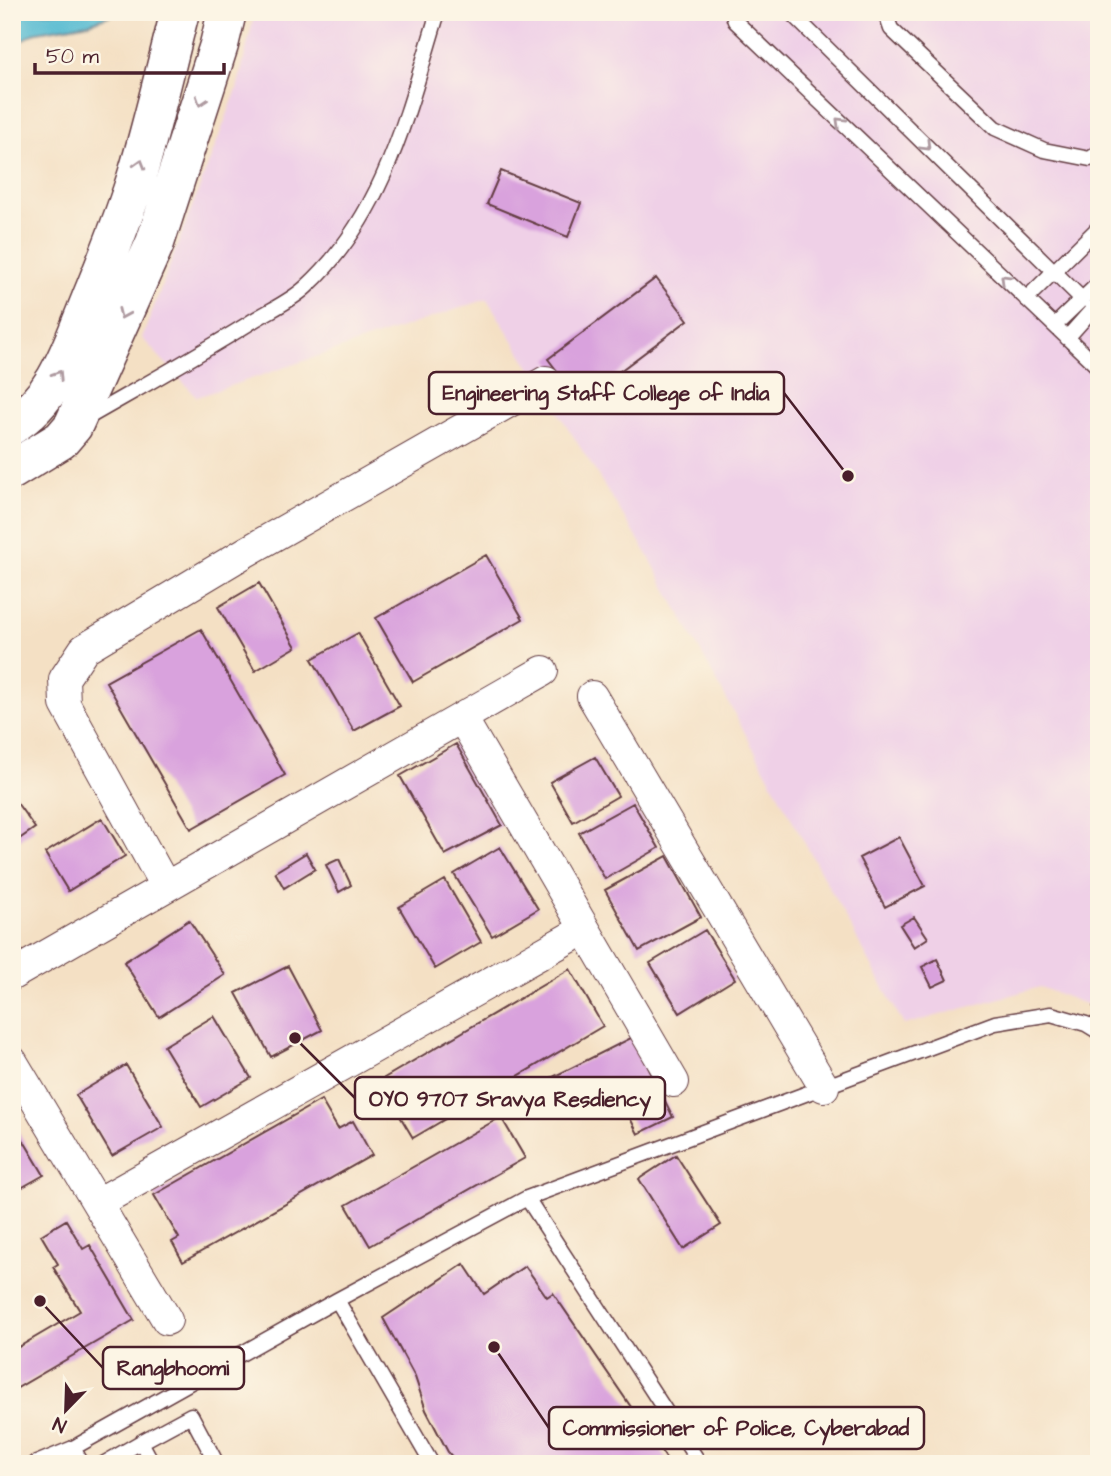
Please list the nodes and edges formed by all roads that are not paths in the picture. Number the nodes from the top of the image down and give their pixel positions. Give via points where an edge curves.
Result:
1 (180, 12) edge
2 (227, 12) edge
3 (438, 12) edge
4 (790, 12) edge
5 (885, 12) edge
6 (736, 15) edge
7 (1099, 152) edge
8 (1099, 227) edge
9 (1053, 272) junction
10 (1099, 283) edge
11 (1026, 299) junction
12 (1083, 300) junction
13 (1099, 302) edge
14 (1055, 326) junction
15 (1067, 338) junction
16 (1099, 368) edge
17 (546, 381) dead end
18 (12, 425) edge
19 (73, 426) junction
20 (12, 470) edge
21 (543, 671) dead end
22 (592, 696) dead end
23 (462, 718) junction
24 (165, 886) junction
25 (585, 929) junction
26 (12, 975) edge
27 (1099, 1032) edge
28 (12, 1060) edge
29 (674, 1082) dead end
30 (824, 1087) junction
31 (527, 1198) junction
32 (98, 1203) junction
33 (337, 1300) junction
34 (167, 1320) dead end
35 (141, 1442) junction
36 (73, 1448) junction
37 (34, 1464) edge
38 (82, 1464) edge
39 (103, 1464) edge
40 (153, 1464) edge
41 (217, 1464) edge
42 (432, 1464) edge
43 (700, 1464) edge

18 -> 1 street via 42,399 63,369 138,172
2 -> 19 street via 155,243
3 - 19 lane via 396,149 347,242 305,288
4 -> 9 lane
5 - 7 lane via 891,29 995,128 1044,150 1090,159
11 -> 6 lane
8 - 9 lane
9 - 11 lane
9 - 12 lane
10 - 12 lane
11 - 14 lane
12 - 14 lane
13 - 15 lane
14 - 15 lane
15 - 16 lane
17 - 24 street via 84,649 64,678 65,704
19 - 20 street via 61,440
21 - 23 street
22 - 30 street
23 - 24 street
23 - 25 street
24 - 26 street
25 - 29 street
25 - 32 street
27 - 30 lane via 1051,1014 995,1023
28 - 32 street
30 - 31 lane
31 - 33 lane
31 - 43 lane
32 - 34 street
33 - 36 lane
33 - 42 lane
35 - 39 lane
35 - 40 lane
35 - 41 lane via 191,1415
36 - 37 lane
36 - 38 lane

